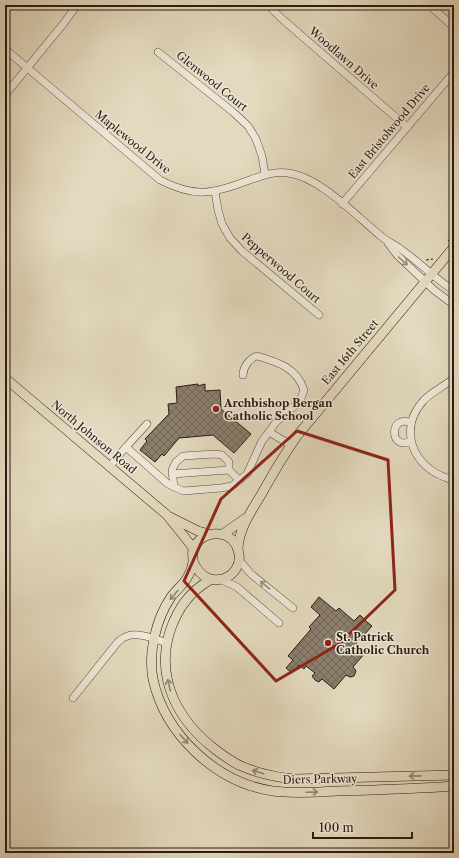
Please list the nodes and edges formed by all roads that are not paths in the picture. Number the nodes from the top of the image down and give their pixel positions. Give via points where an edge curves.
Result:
1 (76, 5) edge
2 (268, 5) edge
3 (429, 5) edge
4 (454, 27) edge
5 (5, 49) edge
6 (158, 52) dead end
7 (27, 69) junction
8 (454, 72) edge
9 (5, 95) edge
10 (407, 127) junction
11 (266, 174) junction
12 (215, 192) junction
13 (342, 204) junction
14 (450, 246) edge
15 (429, 277) junction
16 (454, 291) edge
17 (454, 305) edge
18 (319, 315) dead end
19 (242, 375) dead end
20 (5, 378) edge
21 (454, 378) edge
22 (412, 423) junction
23 (147, 424) dead end
24 (269, 432) junction
25 (411, 442) junction
26 (291, 445) junction
27 (126, 447) junction
28 (110, 466) junction
29 (230, 470) junction
30 (172, 474) junction
31 (240, 480) junction
32 (454, 481) edge
33 (174, 487) junction
34 (167, 515) junction
35 (246, 518) junction
36 (209, 534) junction
37 (223, 534) junction
38 (194, 549) junction
39 (238, 549) junction
40 (239, 560) junction
41 (193, 562) junction
42 (210, 580) junction
43 (222, 580) junction
44 (293, 608) dead end
45 (279, 623) dead end
46 (153, 639) junction
47 (167, 643) junction
48 (73, 698) dead end
49 (454, 775) edge
50 (454, 786) edge

1 - 7 street
2 - 10 street, Woodlawn Drive
3 - 4 street
5 - 7 street, Maplewood Drive
6 - 11 street, Glenwood Court via 248,126 256,139
7 - 9 street
7 - 12 street, Maplewood Drive via 160,180 188,191
8 - 10 street, East Bristolwood Drive
10 - 13 street, East Bristolwood Drive
11 - 12 street, Maplewood Drive
11 - 13 street, Maplewood Drive via 288,173 301,176 318,184
12 - 18 street, Pepperwood Court via 222,224 230,238
13 - 15 street, Maplewood Drive via 384,239 397,255
14 - 15 main road, East 16th Street
15 - 16 street
15 - 17 street via 434,290
15 - 26 main road, East 16th Street
19 - 24 street via 248,363 257,356 290,369 302,385 304,390 300,400
20 - 28 main road, North Johnson Road
21 - 22 street via 425,399
22 - 25 street
22 - 25 street via 401,422 394,430 395,438 404,443
23 - 27 street
24 - 26 street
24 - 31 street via 262,441 247,474
25 - 32 street via 423,463 435,473
26 - 35 main road, East 16th Street
27 - 28 street
27 - 33 street
28 - 34 main road, North Johnson Road
29 - 30 street
29 - 30 street via 229,462 222,455 187,455 176,462
29 - 31 street
30 - 33 street
31 - 33 street via 232,486 221,488 183,491
34 - 36 main road, North Johnson Road
34 - 38 main road, North Johnson Road
35 - 37 main road, East 16th Street
35 - 39 main road, East 16th Street via 238,540
36 - 37 main road
36 - 38 main road via 199,540
37 - 39 main road via 233,541
38 - 41 main road
39 - 40 main road
40 - 43 main road via 232,574
44 -> 40 street via 251,574
41 - 42 main road via 196,570
41 -> 46 main road, Diers Parkway via 188,577 166,605
42 - 43 main road
42 - 47 main road, Diers Parkway via 202,584 176,615
43 - 45 street via 237,587
46 - 47 street
46 - 48 street via 138,635 125,637 117,643
46 -> 50 main road, Diers Parkway via 152,676 166,716 193,750 221,772 252,786 274,791
49 -> 47 main road, Diers Parkway via 294,779 267,775 241,766 202,740 180,714 168,683

